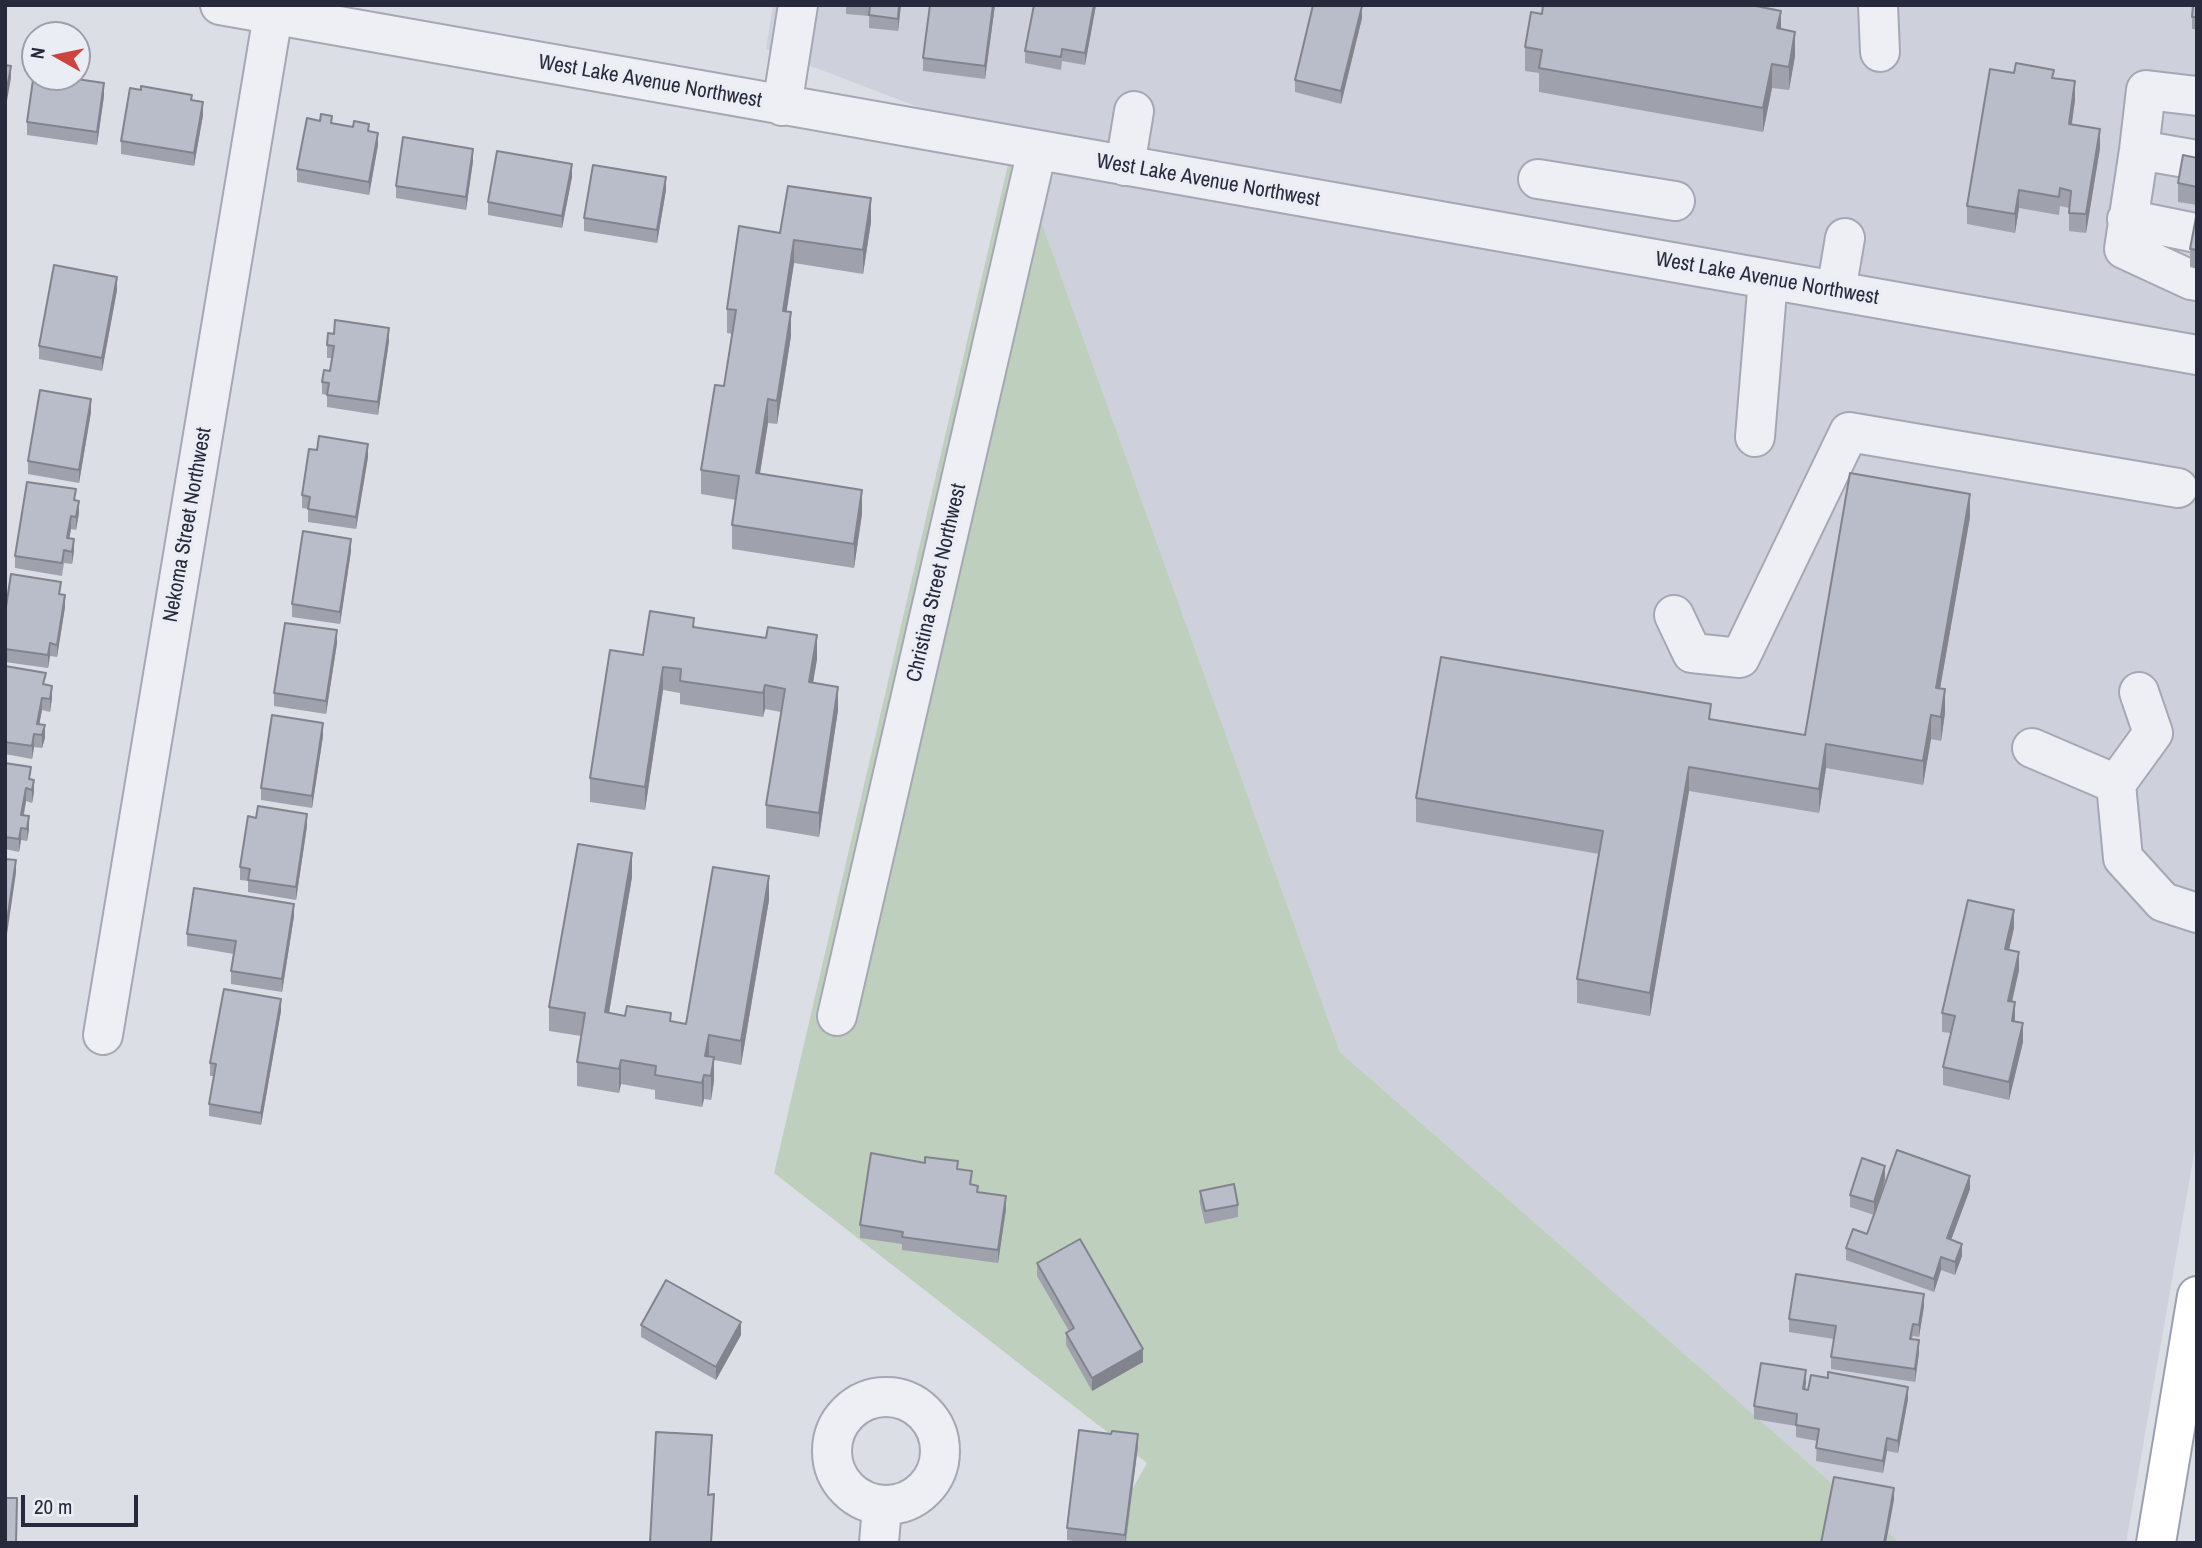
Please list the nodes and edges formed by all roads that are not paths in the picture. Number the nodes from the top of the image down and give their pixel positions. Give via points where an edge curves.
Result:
1 (220, 5) edge
2 (798, 5) edge
3 (1878, 5) edge
4 (274, 15) junction
5 (1880, 52) dead end
6 (2197, 96) edge
7 (782, 106) junction
8 (1134, 111) dead end
9 (1037, 150) junction
10 (2140, 150) junction
11 (2197, 160) edge
12 (1125, 166) junction
13 (1675, 201) dead end
14 (2127, 219) junction
15 (2196, 233) edge
16 (1845, 238) dead end
17 (1540, 239) junction
18 (1768, 279) junction
19 (2197, 281) edge
20 (1836, 291) junction
21 (2197, 355) edge
22 (1755, 437) dead end
23 (2178, 488) dead end
24 (1674, 615) dead end
25 (2139, 692) dead end
26 (2032, 748) dead end
27 (2116, 784) junction
28 (2197, 914) edge
29 (837, 1016) dead end
30 (103, 1035) dead end
31 (2197, 1296) edge
32 (2156, 1543) edge

1 - 4 street, West Lake Avenue Northwest
2 - 7 street
3 - 5 street
4 - 7 street, West Lake Avenue Northwest
4 - 30 street, Nekoma Street Northwest
6 - 10 street via 2146,90
7 - 9 street, West Lake Avenue Northwest
8 - 12 street
9 - 12 street, West Lake Avenue Northwest
9 - 29 street, Christina Street Northwest
10 - 11 street
10 - 14 street
12 - 17 street, West Lake Avenue Northwest
13 - 17 street via 1546,180
14 - 15 street
14 - 19 street via 2124,249
16 - 20 street
17 - 18 street, West Lake Avenue Northwest
18 - 20 street, West Lake Avenue Northwest
18 - 22 street
20 - 21 street, West Lake Avenue Northwest
23 - 24 street via 1849,432 1740,657 1692,653
25 - 27 street via 2153,733
26 - 27 street
27 - 28 street via 2123,858 2163,902
31 - 32 main road

